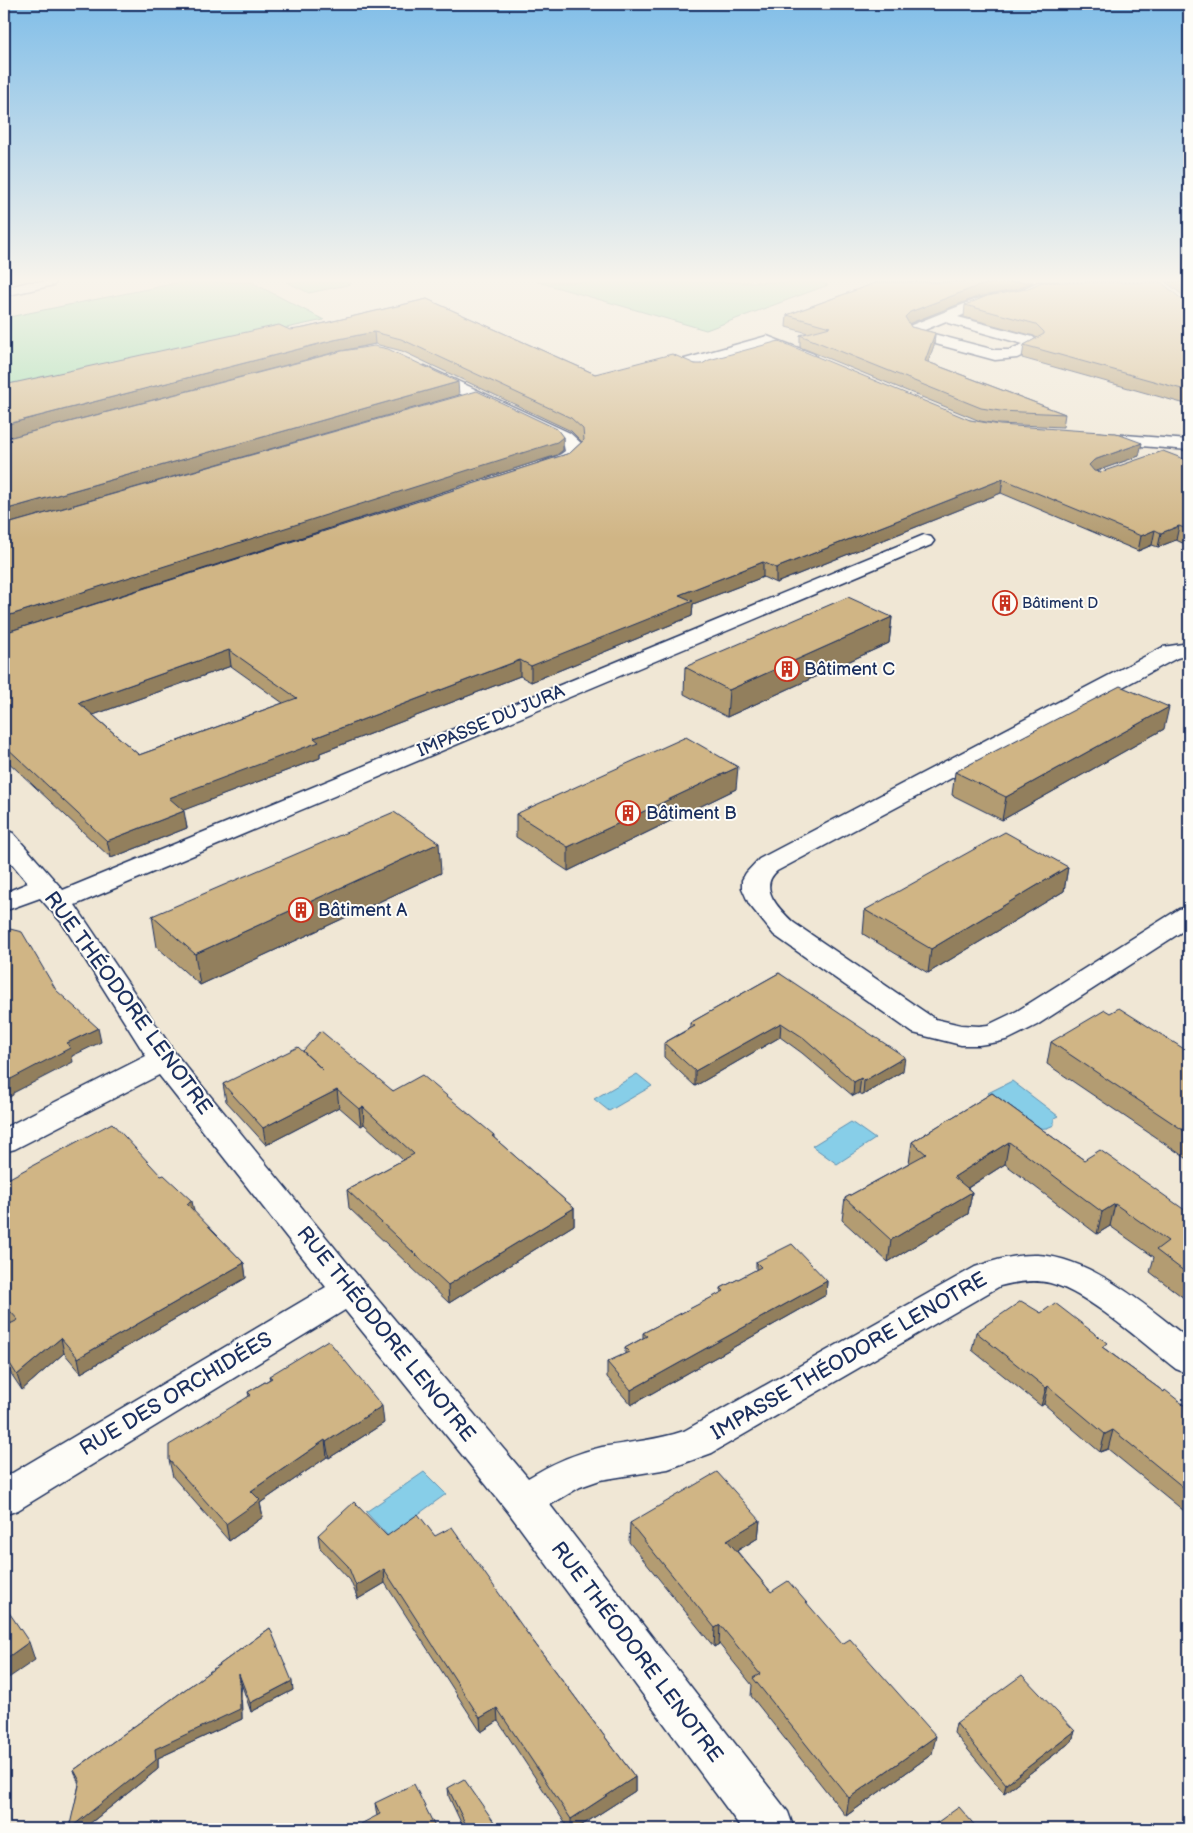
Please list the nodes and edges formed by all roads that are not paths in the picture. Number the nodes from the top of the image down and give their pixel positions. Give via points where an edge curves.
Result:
1 (418, 368) edge
2 (694, 368) edge
3 (699, 371) edge
4 (477, 397) junction
5 (458, 402) edge
6 (1088, 437) edge
7 (1142, 441) junction
8 (1189, 445) edge
9 (1152, 460) edge
10 (527, 473) edge
11 (924, 541) dead end
12 (1189, 649) edge
13 (4, 838) edge
14 (52, 894) junction
15 (4, 903) edge
16 (1189, 915) edge
17 (164, 1060) junction
18 (4, 1141) edge
19 (349, 1290) junction
20 (1189, 1359) edge
21 (4, 1498) edge
22 (524, 1501) junction
23 (761, 1826) edge

1 - 4 street
2 - 3 street
4 - 5 street
4 - 10 street via 573,444 574,452 564,461
6 - 7 street
7 - 8 street
7 - 9 street
11 - 14 street, IMPASSE DU JURA
12 - 16 street via 1171,652 768,865 758,874 756,883 763,907 784,929 924,1026 961,1035 998,1032 1026,1018
13 - 14 street, RUE THÉODORE LENOTRE
14 - 15 street, IMPASSE DU JURA
14 - 17 street, RUE THÉODORE LENOTRE via 73,919
17 - 18 street
17 - 19 street, RUE THÉODORE LENOTRE
19 - 21 street, RUE DES ORCHIDÉES
19 - 22 street, RUE THÉODORE LENOTRE
20 - 22 street, IMPASSE THÉODORE LENOTRE via 1092,1287 1069,1274 1042,1268 1014,1268 987,1276 698,1442 668,1453 600,1464 568,1474
22 - 23 street, RUE THÉODORE LENOTRE

